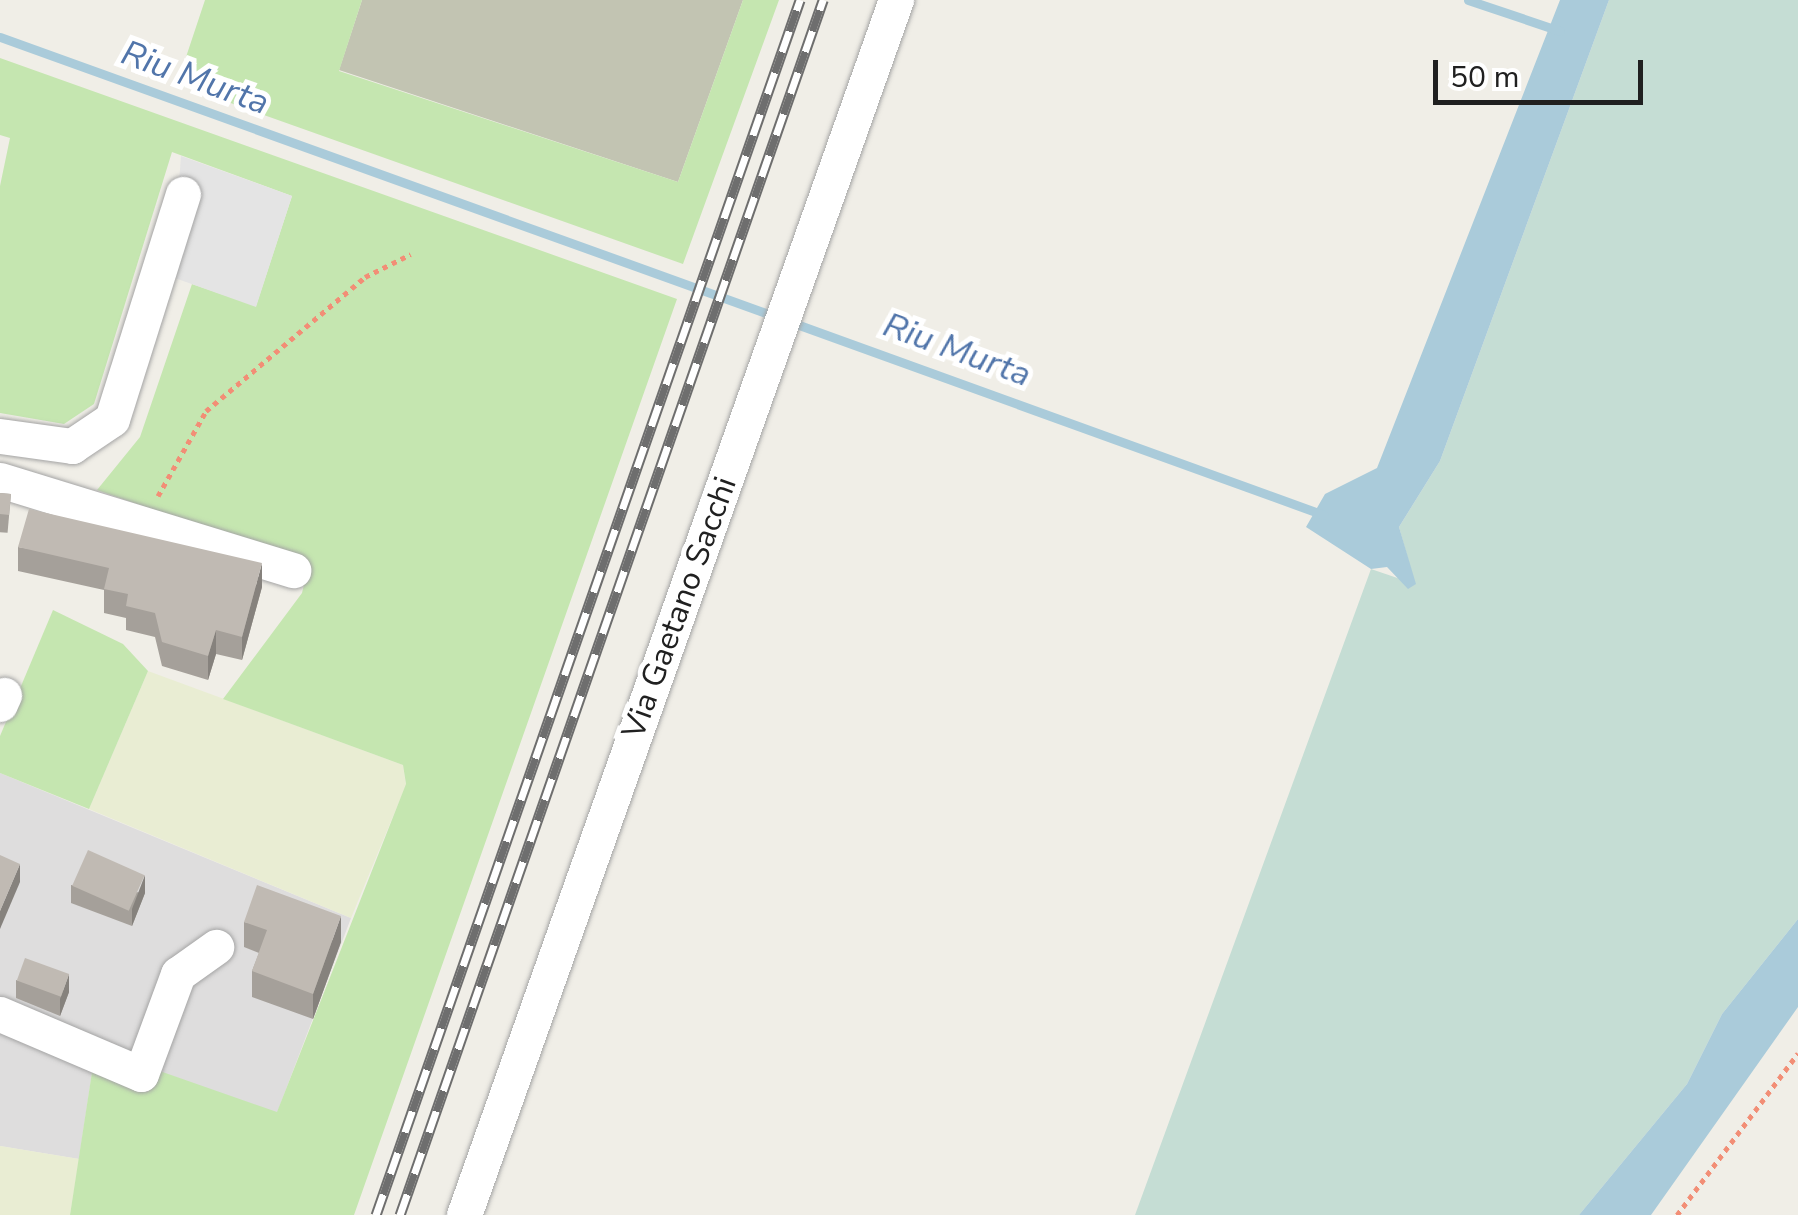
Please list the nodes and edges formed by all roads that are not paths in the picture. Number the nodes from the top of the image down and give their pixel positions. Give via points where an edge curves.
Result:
1 (896, 0) edge
2 (183, 194) dead end
3 (0, 436) edge
4 (0, 480) edge
5 (293, 570) dead end
6 (216, 947) dead end
7 (0, 1014) edge
8 (464, 1215) edge

1 - 8 street, Via Gaetano Sacchi
2 - 3 street via 112,419 72,446
4 - 5 street
6 - 7 street via 178,974 141,1074

